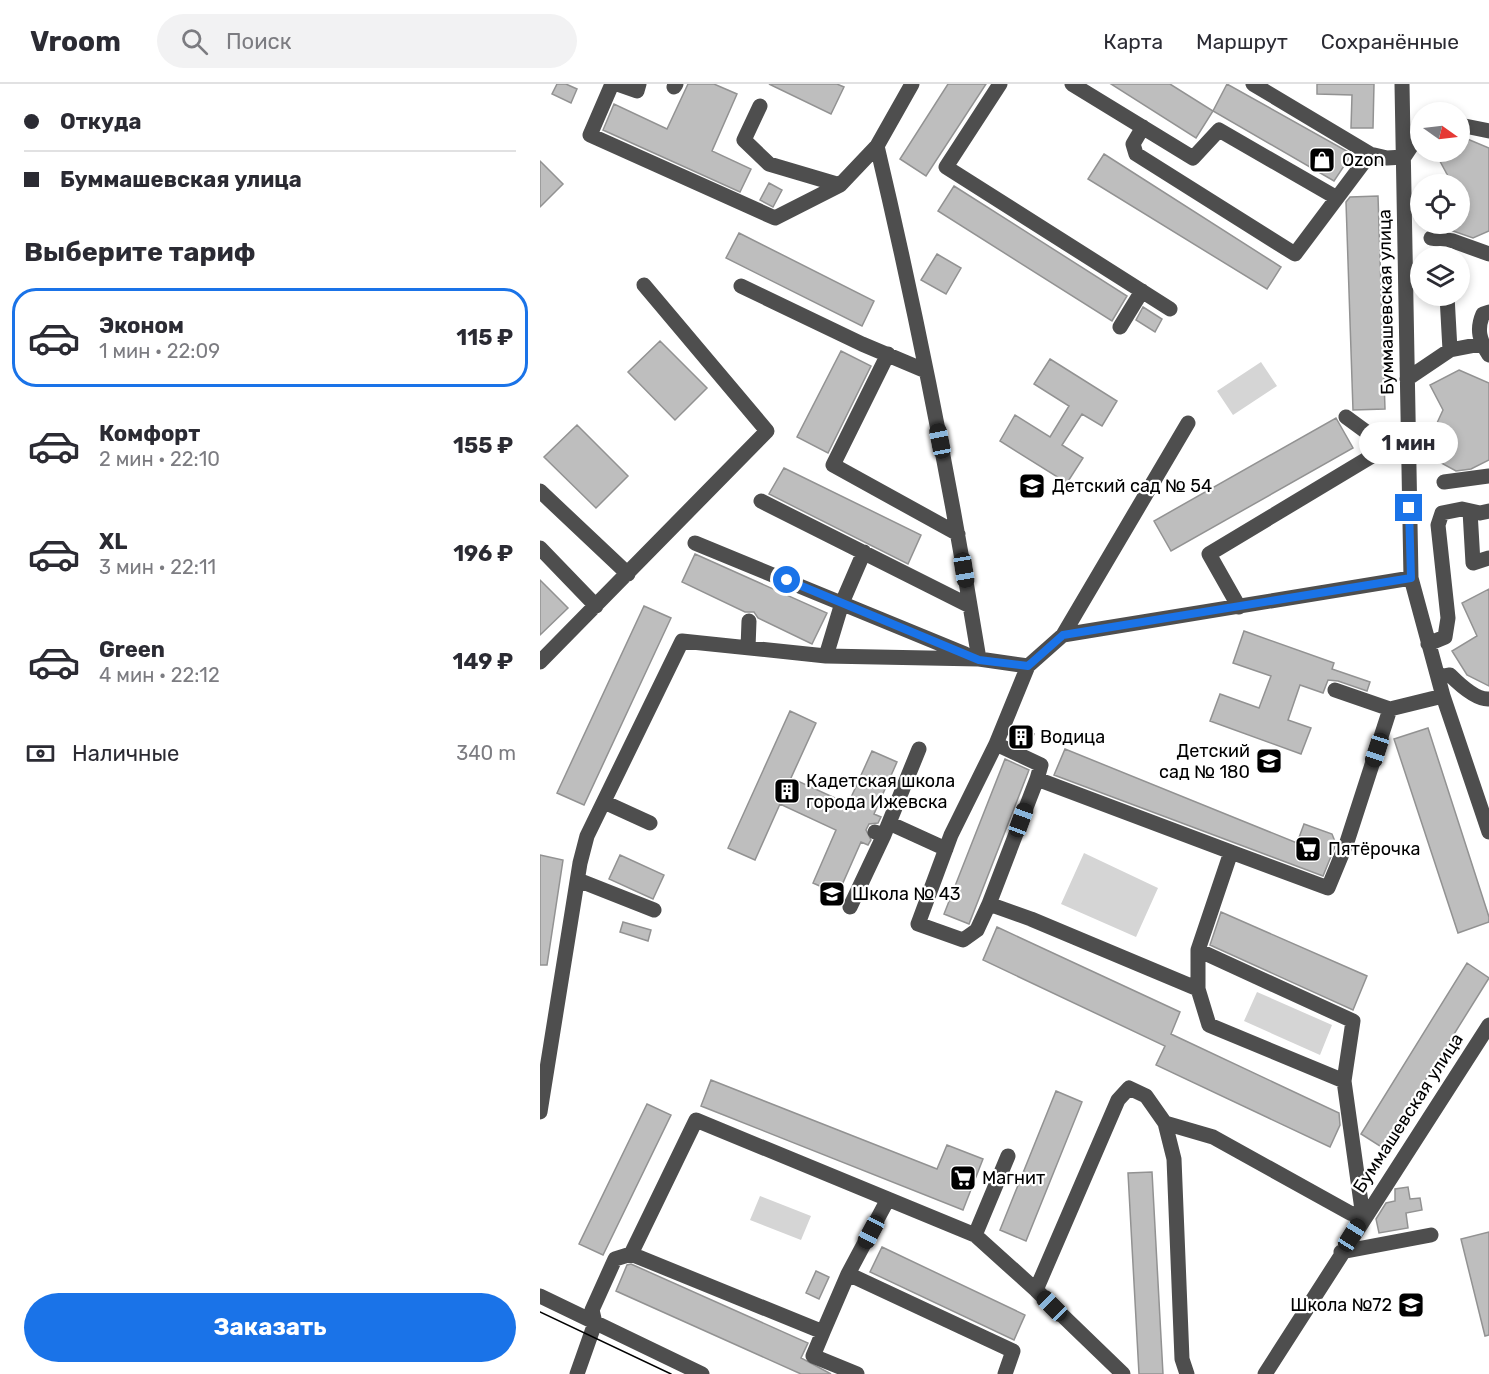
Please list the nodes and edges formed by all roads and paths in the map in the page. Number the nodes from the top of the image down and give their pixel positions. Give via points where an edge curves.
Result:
1 (612, 84) edge
2 (617, 84) edge
3 (639, 84) edge
4 (1000, 84) edge
5 (1072, 84) edge
6 (1253, 84) edge
7 (1402, 84) edge
8 (905, 86) edge
9 (760, 106) dead end
10 (1143, 127) junction
11 (1470, 127) edge
12 (1489, 131) edge
13 (877, 146) junction
14 (1410, 148) edge
15 (1370, 154) junction
16 (1404, 157) junction
17 (840, 185) junction
18 (1337, 198) junction
19 (1431, 238) dead end
20 (1489, 254) edge
21 (644, 285) dead end
22 (741, 286) dead end
23 (1142, 291) junction
24 (1448, 306) edge
25 (1170, 309) dead end
26 (1489, 312) edge
27 (1120, 327) dead end
28 (1450, 350) junction
29 (1485, 350) edge
30 (888, 354) junction
31 (926, 371) junction
32 (1407, 379) junction
33 (1346, 417) dead end
34 (1188, 423) dead end
35 (1408, 438) junction
36 (1387, 447) junction
37 (1489, 476) edge
38 (1444, 482) dead end
39 (540, 491) edge
40 (761, 501) dead end
41 (1470, 511) junction
42 (1489, 511) edge
43 (958, 534) junction
44 (695, 543) dead end
45 (540, 548) edge
46 (864, 552) junction
47 (1489, 558) edge
48 (627, 574) junction
49 (1411, 578) junction
50 (842, 603) junction
51 (596, 606) junction
52 (970, 606) junction
53 (1239, 607) junction
54 (749, 621) dead end
55 (1063, 635) junction
56 (1428, 644) junction
57 (748, 648) junction
58 (825, 656) junction
59 (979, 660) junction
60 (540, 662) edge
61 (1028, 666) junction
62 (1439, 677) junction
63 (1335, 690) dead end
64 (1443, 696) junction
65 (1489, 699) edge
66 (1390, 709) junction
67 (996, 744) junction
68 (919, 749) dead end
69 (1037, 778) junction
70 (604, 802) junction
71 (650, 823) dead end
72 (883, 830) junction
73 (1489, 832) edge
74 (946, 849) junction
75 (1231, 852) junction
76 (578, 880) junction
77 (989, 904) junction
78 (850, 907) dead end
79 (654, 910) dead end
80 (1198, 950) junction
81 (1198, 989) junction
82 (1487, 1031) edge
83 (1344, 1080) junction
84 (543, 1083) edge
85 (540, 1112) edge
86 (1165, 1123) junction
87 (1008, 1156) dead end
88 (888, 1199) junction
89 (1363, 1217) junction
90 (975, 1235) junction
91 (1431, 1235) dead end
92 (1341, 1252) junction
93 (631, 1254) junction
94 (848, 1274) junction
95 (1036, 1290) junction
96 (540, 1296) edge
97 (595, 1323) junction
98 (823, 1332) junction
99 (577, 1374) edge
100 (702, 1374) edge
101 (856, 1374) edge
102 (1005, 1374) edge
103 (1123, 1374) edge
104 (1187, 1374) edge
105 (1264, 1374) edge

1 - 17 street via 590,135 740,204 775,218
2 - 3 street via 637,91
4 - 23 street via 946,167
5 - 10 street
6 - 15 street
7 - 16 street, Буммашевская улица
8 - 13 street
9 - 17 street via 744,140 770,164
10 - 18 street via 1193,158 1219,130
10 - 18 street via 1133,144 1136,154 1295,254
11 - 12 street
13 - 17 street
13 - 31 street
14 - 16 street
15 - 16 street
15 - 18 street
16 - 32 street, Буммашевская улица
19 - 20 street
21 - 48 street via 767,431
22 - 30 street
23 - 25 street
23 - 27 street
24 - 28 street
26 - 29 street via 1483,315 1478,327
28 - 29 street
28 - 32 street
30 - 31 street
30 - 43 street via 833,465
31 - 43 street
32 - 35 street, Буммашевская улица
33 - 36 street
34 - 55 street
35 - 36 street
35 - 49 street, Буммашевская улица
36 - 53 street via 1209,554
37 - 38 street
39 - 48 street
40 - 46 street
41 - 42 street
41 - 47 street via 1473,563
41 - 56 street via 1442,513 1438,525 1449,618 1445,637
43 - 52 street
44 - 50 street
45 - 51 street
46 - 50 street
46 - 52 street
48 - 51 street
49 - 53 street
49 - 56 street, Буммашевская улица
50 - 58 street
50 - 59 street
51 - 60 street
52 - 59 street
53 - 55 street
54 - 57 street
55 - 61 street
56 - 62 street, Буммашевская улица
57 - 58 street
57 - 70 street via 682,641
58 - 59 street
59 - 61 street
61 - 67 street
62 - 64 street, Буммашевская улица
62 - 65 street via 1450,675 1483,700
63 - 66 street
64 - 66 street
64 - 73 street, Буммашевская улица
66 - 75 street via 1328,888
67 - 69 street via 1041,765
67 - 74 street
68 - 72 street
69 - 75 street
69 - 77 street
70 - 71 street
70 - 76 street via 587,836
72 - 74 street
72 - 78 street
74 - 77 street via 918,924 963,939 977,930
75 - 80 street
76 - 79 street
76 - 84 street
77 - 81 street
80 - 81 street
80 - 83 street via 1353,1021
81 - 83 street via 1209,1025
82 - 89 street, Буммашевская улица
83 - 89 street
84 - 85 street
86 - 89 street via 1213,1137
86 - 95 street via 1146,1096 1129,1088 1118,1100
86 - 104 street via 1174,1159 1182,1359
87 - 90 street
88 - 90 street
88 - 93 street via 696,1120
88 - 94 street
89 - 92 street, Буммашевская улица
90 - 95 street
91 - 92 street
92 - 105 street, Буммашевская улица
93 - 97 street via 615,1259 592,1310
93 - 98 street
94 - 98 street
94 - 102 street via 1013,1351
95 - 103 street
96 - 97 street
97 - 99 street
97 - 100 street
98 - 101 street via 813,1356

